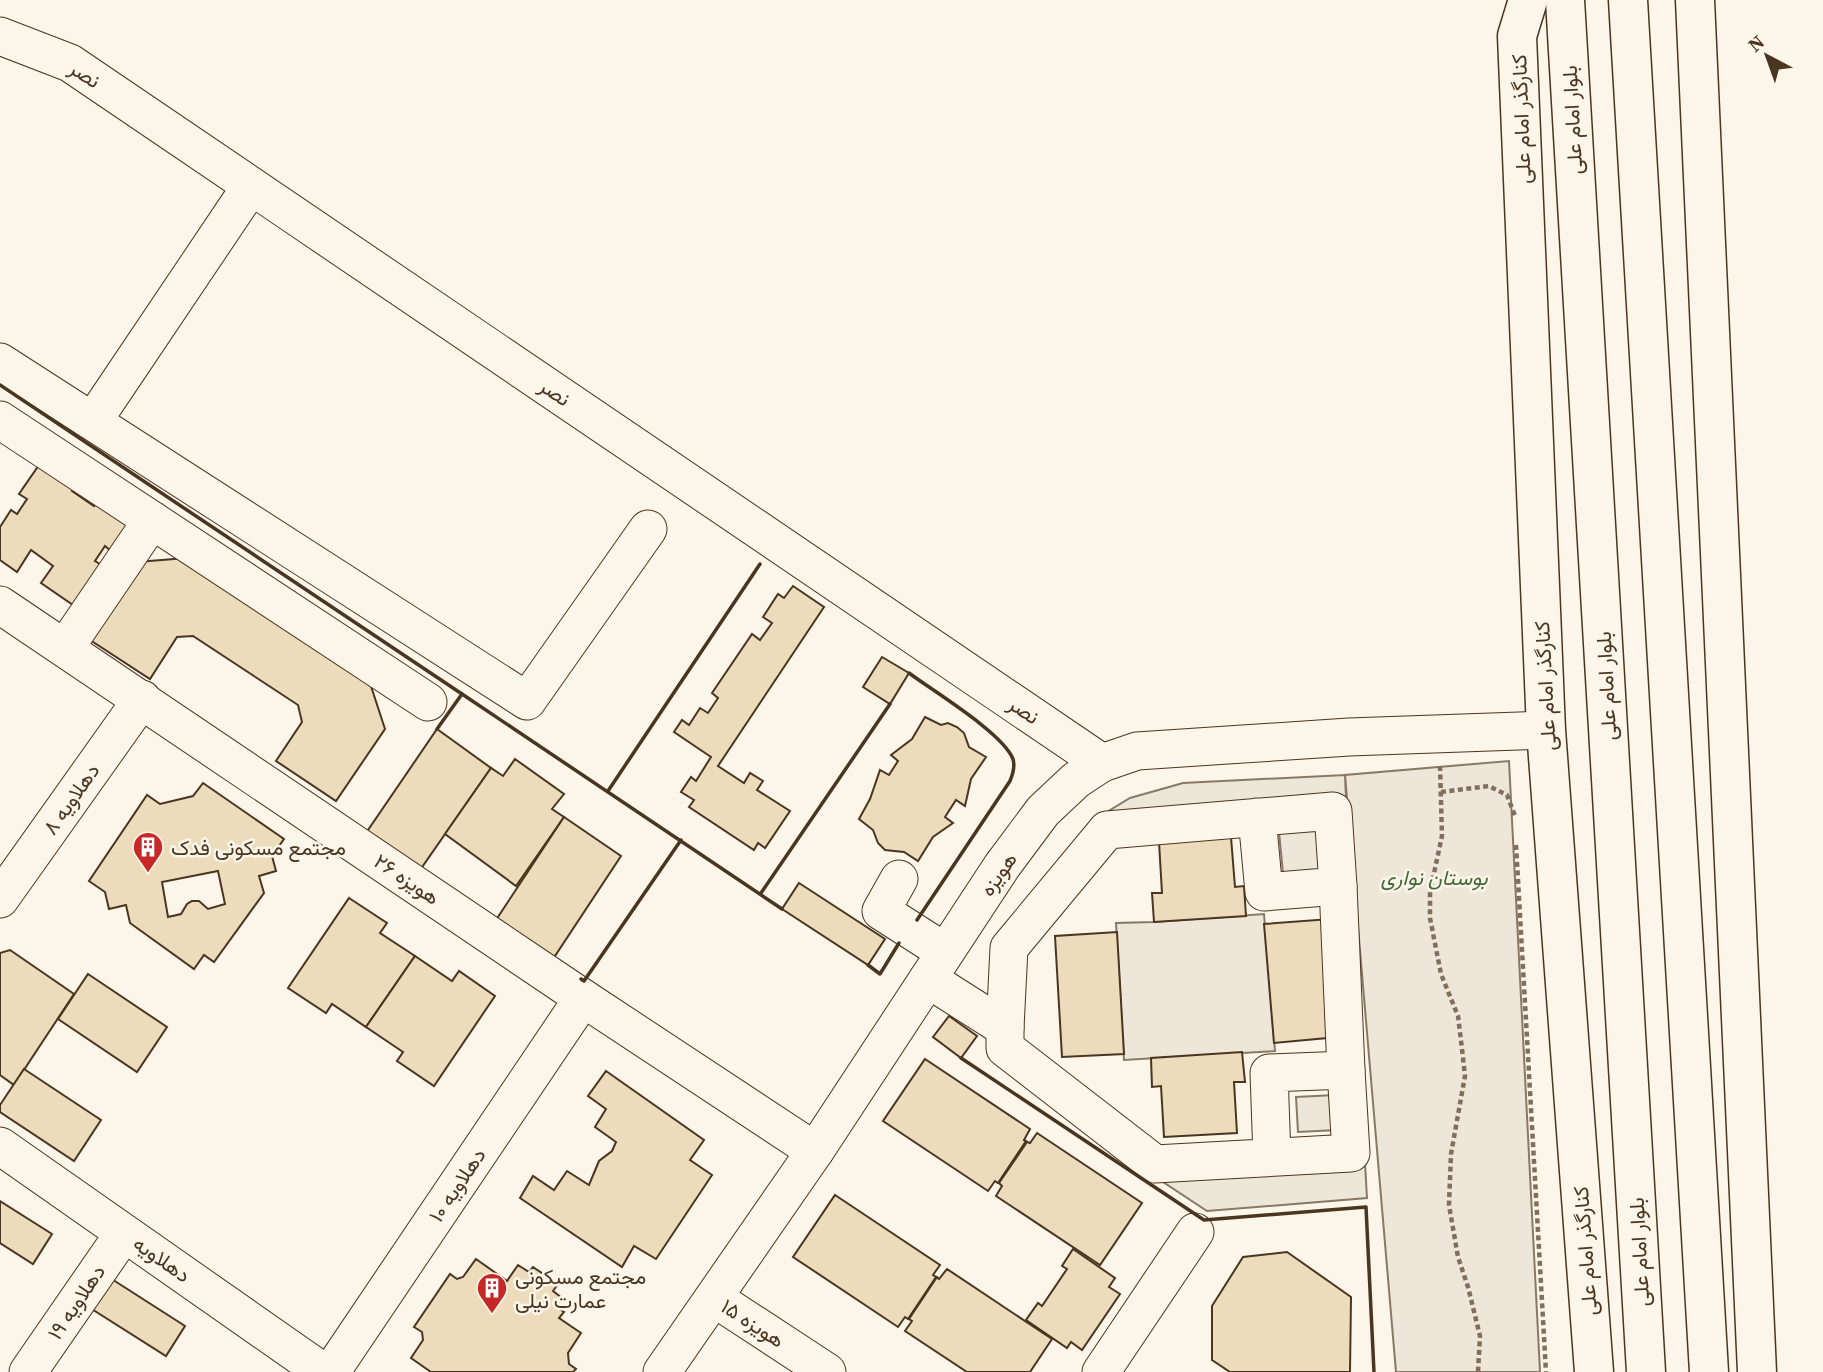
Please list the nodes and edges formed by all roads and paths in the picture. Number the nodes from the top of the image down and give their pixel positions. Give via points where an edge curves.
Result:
1 (1528, 0) edge
2 (1565, 0) edge
3 (1628, 0) edge
4 (1695, 0) edge
5 (0, 36) edge
6 (251, 186) junction
7 (0, 362) edge
8 (0, 420) edge
9 (93, 421) junction
10 (152, 520) junction
11 (648, 529) dead end
12 (0, 605) edge
13 (65, 648) junction
14 (142, 699) junction
15 (428, 702) dead end
16 (1546, 730) junction
17 (1438, 734) junction
18 (1102, 763) junction
19 (1441, 792) junction
20 (1257, 817) junction
21 (1515, 827) dead end
22 (1516, 840) dead end
23 (899, 879) dead end
24 (1338, 886) junction
25 (0, 899) edge
26 (937, 965) junction
27 (583, 999) junction
28 (1005, 1028) junction
29 (1346, 1070) junction
30 (0, 1146) edge
31 (815, 1151) junction
32 (1272, 1157) junction
33 (1195, 1231) dead end
34 (124, 1233) junction
35 (714, 1298) junction
36 (28, 1372) edge
37 (323, 1372) edge
38 (331, 1372) edge
39 (662, 1372) edge
40 (827, 1372) edge
41 (1101, 1372) edge
42 (1478, 1372) edge
43 (1546, 1372) edge
44 (1594, 1372) edge
45 (1646, 1372) edge
46 (1709, 1372) edge
47 (1758, 1372) edge

1 - 16 main road, کنارگذر امام علی via 1517,36
2 - 45 main road, بلوار امام علی
3 - 46 main road
4 - 47 main road
5 - 6 street, نصر via 70,63
6 - 9 street
6 - 18 street, نصر
7 - 9 street
8 - 10 street
9 - 11 street via 527,701
10 - 13 street
10 - 15 street
12 - 13 street, هویزه ۲۶
13 - 14 street, هویزه ۲۶
14 - 25 street, دهلاویه ۸
14 - 27 street, هویزه ۲۶
16 - 17 street, هویزه
16 - 44 main road, کنارگذر امام علی
17 - 18 street, هویزه via 1137,751
17 - 19 path
18 - 26 street, هویزه via 1043,811
19 - 21 path via 1489,786 1507,795
19 - 42 path via 1442,836 1430,892 1430,918 1441,974 1458,1016 1465,1076 1448,1177 1449,1205 1480,1336
20 - 24 street via 1264,892
20 - 24 street via 1333,811
20 - 28 street via 1107,830 1009,948
22 - 43 path
23 - 26 street via 881,911
24 - 29 street
26 - 28 street
26 - 31 street, هویزه
27 - 31 street, هویزه ۲۶
27 - 38 street, دهلاویه ۱۰
28 - 32 street via 1005,1048 1155,1164
29 - 32 street via 1269,1073
29 - 32 street via 1351,1153
30 - 34 street, دهلاویه
31 - 35 street, هویزه
33 - 41 street
34 - 36 street, دهلاویه ۱۹
34 - 37 street, دهلاویه
35 - 39 street, هویزه
35 - 40 street, هویزه ۱۵

